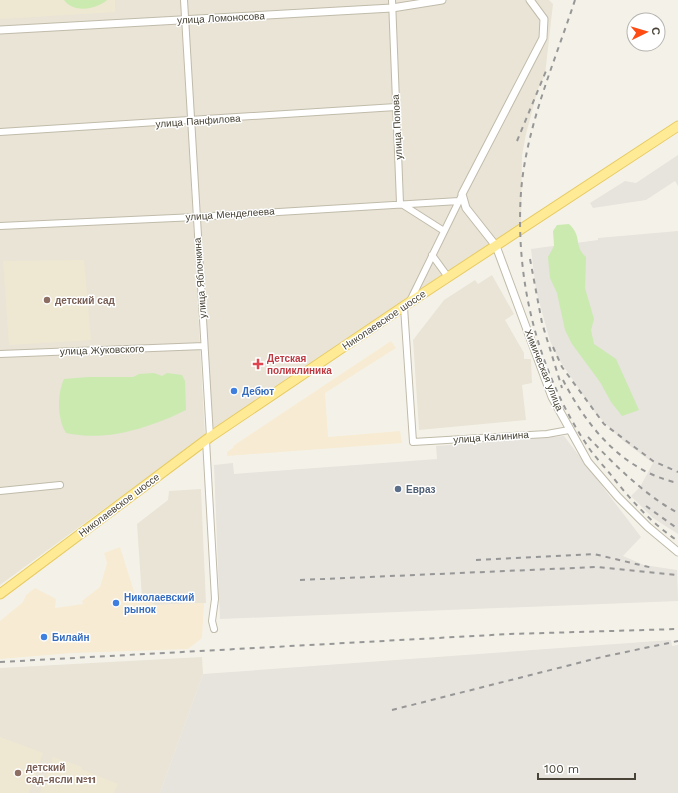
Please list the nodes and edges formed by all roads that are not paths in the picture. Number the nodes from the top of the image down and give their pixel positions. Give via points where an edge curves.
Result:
1 (184, 0) edge
2 (392, 0) edge
3 (442, 0) edge
4 (530, 0) edge
5 (392, 8) junction
6 (184, 20) junction
7 (0, 30) edge
8 (396, 108) junction
9 (190, 121) junction
10 (678, 126) edge
11 (0, 132) edge
12 (461, 198) junction
13 (400, 203) junction
14 (196, 217) junction
15 (0, 226) edge
16 (444, 231) junction
17 (496, 246) junction
18 (432, 255) junction
19 (448, 277) junction
20 (407, 304) junction
21 (204, 346) junction
22 (0, 354) edge
23 (570, 430) junction
24 (208, 439) junction
25 (60, 485) dead end
26 (0, 491) edge
27 (678, 552) edge
28 (0, 594) edge
29 (214, 629) dead end

1 - 6 street, улица Яблочкина
2 - 5 street, улица Попова
3 - 5 street, улица Ломоносова
4 - 12 street via 544,19 543,38
5 - 6 street, улица Ломоносова
5 - 8 street, улица Попова
6 - 7 street, улица Ломоносова
6 - 9 street, улица Яблочкина
8 - 9 street, улица Панфилова
8 - 13 street, улица Попова
9 - 11 street, улица Панфилова
9 - 14 street, улица Яблочкина
10 - 17 main road, Николаевское шоссе
12 - 13 street, улица Менделеева
12 - 16 street
12 - 17 street
13 - 14 street, улица Менделеева
13 - 16 street
14 - 15 street, улица Менделеева
14 - 21 street, улица Яблочкина
16 - 18 street
17 - 19 main road, Николаевское шоссе
17 - 23 street, Химическая улица via 552,397
18 - 19 street
18 - 20 street
19 - 20 main road, Николаевское шоссе
20 - 23 street, улица Калинина via 413,442 547,434
20 - 24 main road, Николаевское шоссе
21 - 22 street, улица Жуковского
21 - 24 street, улица Яблочкина
23 - 27 street, Химическая улица via 588,462 618,496 648,527
24 - 28 main road, Николаевское шоссе
24 - 29 street, улица Яблочкина
25 - 26 street

